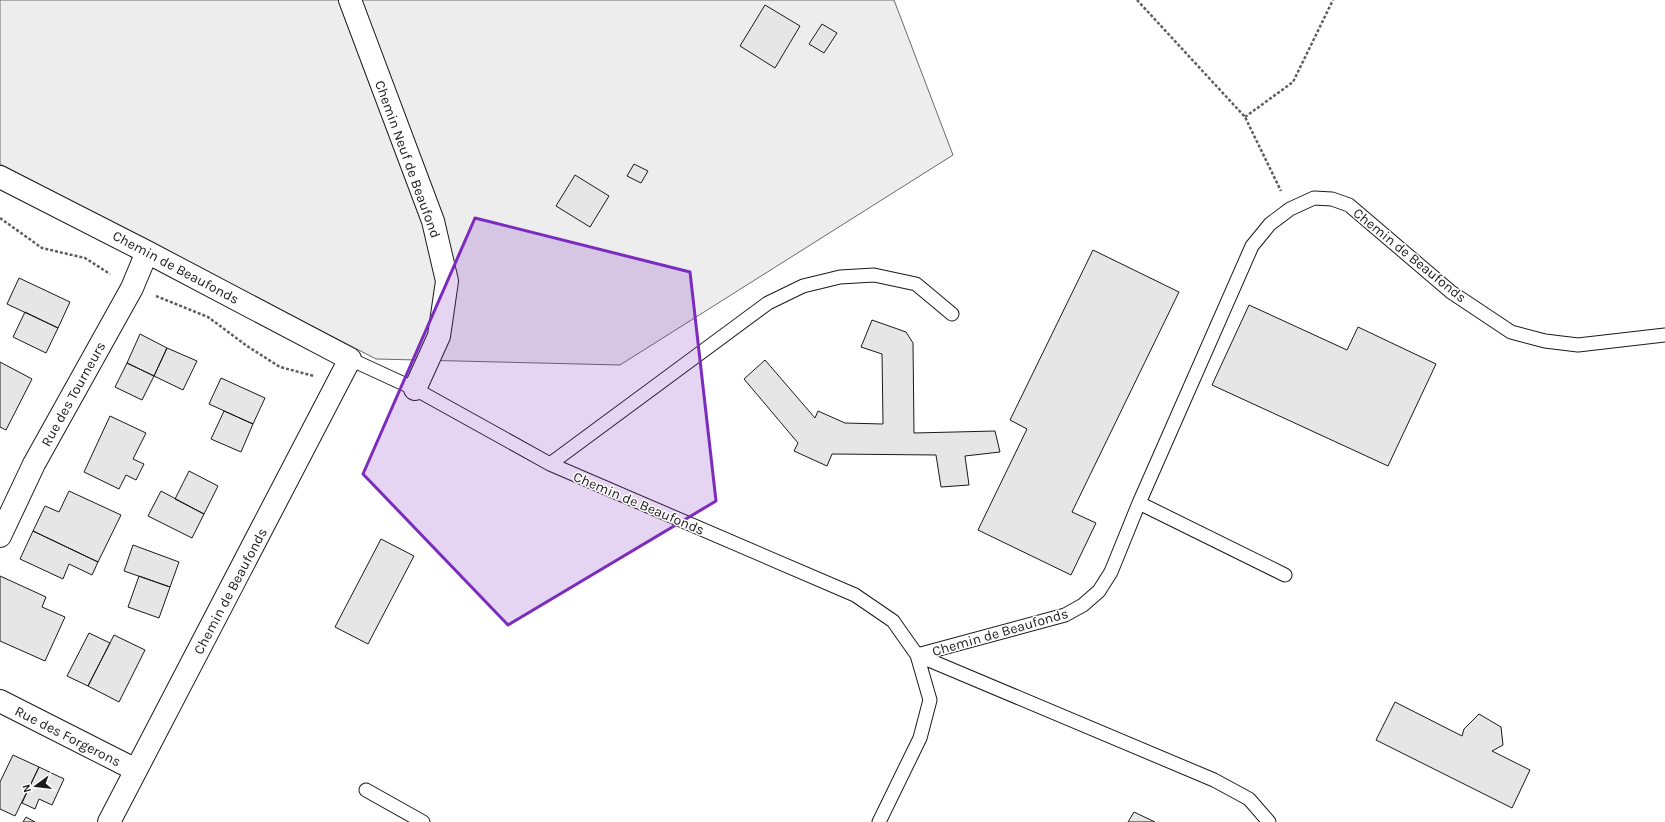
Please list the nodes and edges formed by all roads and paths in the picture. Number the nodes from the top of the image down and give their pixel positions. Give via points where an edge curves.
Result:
1 (350, 0) edge
2 (1137, 0) edge
3 (1333, 0) edge
4 (1245, 117) junction
5 (0, 177) edge
6 (1290, 209) junction
7 (0, 218) edge
8 (147, 252) junction
9 (132, 288) junction
10 (952, 314) dead end
11 (1665, 335) edge
12 (350, 359) junction
13 (338, 382) junction
14 (415, 389) junction
15 (550, 464) junction
16 (1139, 503) junction
17 (0, 536) edge
18 (1285, 575) dead end
19 (917, 655) junction
20 (0, 702) edge
21 (136, 770) junction
22 (366, 790) dead end
23 (109, 822) edge
24 (423, 822) edge
25 (879, 822) edge
26 (1269, 822) edge

1 - 14 street, Chemin Neuf de Beaufond via 433,221 447,281 439,336
2 - 4 path
3 - 4 path via 1293,82
4 - 6 path
5 - 8 street, Chemin de Beaufonds
6 - 11 lane, Chemin de Beaufonds via 1314,198 1332,199 1349,205 1451,292 1511,332 1545,341 1578,345
6 - 16 lane, Chemin de Beaufonds via 1270,224 1252,246
7 - 9 path via 42,248 85,258
8 - 9 street, Rue des Tourneurs
8 - 12 street, Chemin de Beaufonds
9 - 13 path via 208,317 280,367
9 - 17 street, Rue des Tourneurs via 34,464
10 - 15 lane via 916,284 874,275 840,277 803,286 768,303
12 - 13 street, Chemin de Beaufonds
12 - 14 lane, Chemin de Beaufonds
13 - 21 street, Chemin de Beaufonds
14 - 15 lane, Chemin de Beaufonds
15 - 19 lane, Chemin de Beaufonds via 855,595 893,621
16 - 18 lane
16 - 19 lane, Chemin de Beaufonds via 1111,572 1099,591 1083,605 1045,622
19 - 25 lane, Chemin de Beaufonds via 930,700 920,738
19 - 26 lane via 1214,780 1249,799
20 - 21 street, Rue des Forgerons
21 - 23 street, Chemin de Beaufonds
22 - 24 lane

